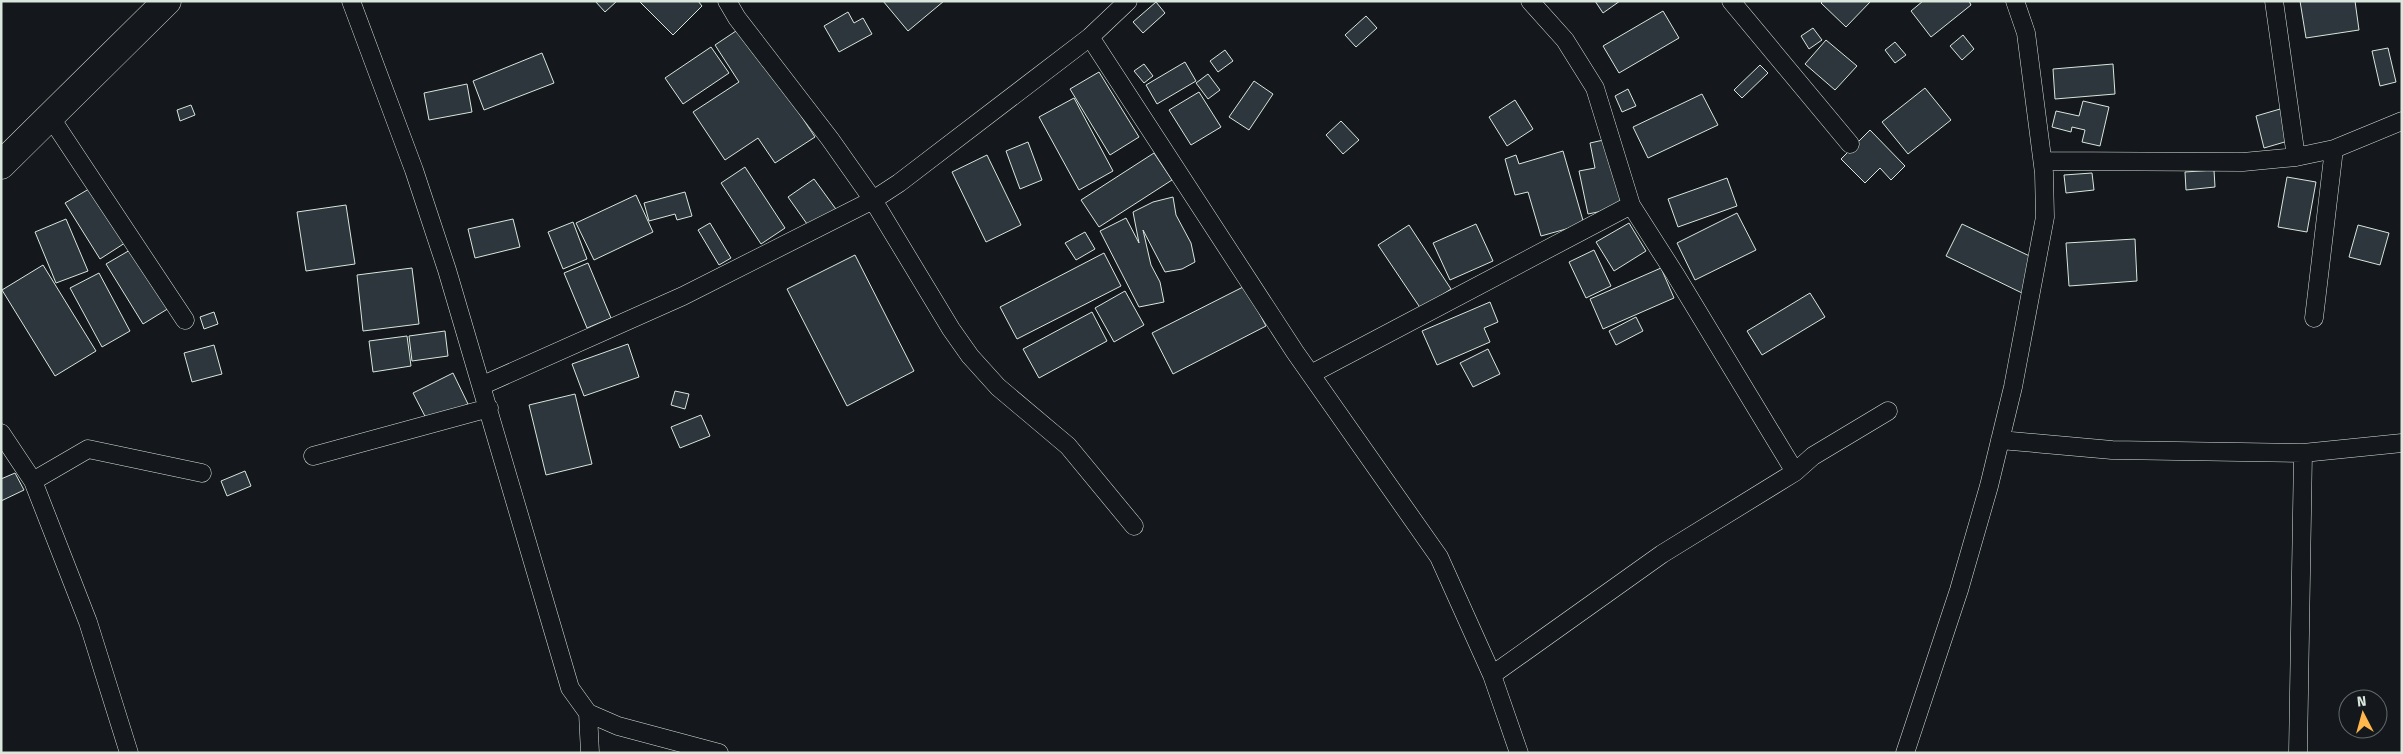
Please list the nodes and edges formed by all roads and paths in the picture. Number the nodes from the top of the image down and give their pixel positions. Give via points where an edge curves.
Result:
1 (167, 1) edge
2 (350, 1) edge
3 (727, 1) edge
4 (1128, 1) edge
5 (1530, 1) edge
6 (1731, 1) edge
7 (2015, 1) edge
8 (2274, 1) edge
9 (1090, 37) junction
10 (51, 118) junction
11 (2402, 121) edge
12 (1850, 144) dead end
13 (2334, 149) junction
14 (2296, 158) junction
15 (2043, 161) junction
16 (1, 165) edge
17 (873, 200) junction
18 (1631, 205) junction
19 (2314, 318) dead end
20 (185, 320) dead end
21 (1310, 374) junction
22 (483, 385) junction
23 (489, 408) junction
24 (1888, 411) dead end
25 (1, 433) edge
26 (2000, 440) junction
27 (2402, 442) edge
28 (2303, 453) junction
29 (313, 456) dead end
30 (1795, 472) junction
31 (202, 473) dead end
32 (33, 481) junction
33 (1134, 526) dead end
34 (1492, 675) junction
35 (588, 713) junction
36 (129, 753) edge
37 (590, 753) edge
38 (719, 753) edge
39 (1519, 753) edge
40 (1905, 753) edge
41 (2298, 753) edge

1 - 10 highway
2 - 22 street via 414,170
3 - 17 street
4 - 9 street
5 - 18 street via 1565,40 1595,88
6 - 12 street
7 - 15 street via 2026,33
8 - 14 street
9 - 17 street
9 - 21 street
10 - 16 highway
10 - 20 street
11 - 13 street
13 - 14 street
13 - 19 street
14 - 15 street via 2243,162
15 - 26 street via 2044,217
17 - 22 street via 683,296
17 - 33 street via 950,329 970,356 998,387 1068,446
18 - 21 street
18 - 30 street
21 - 34 street via 1439,556
22 - 23 street
23 - 29 street
23 - 35 street via 570,688
24 - 30 street via 1813,456
25 - 32 street
26 - 28 street via 2112,450
26 - 40 street via 1959,590
27 - 28 street
28 - 41 street
30 - 34 street via 1662,554
31 - 32 street via 88,449
32 - 36 street via 88,622
34 - 39 street
35 - 37 street
35 - 38 street via 618,726

